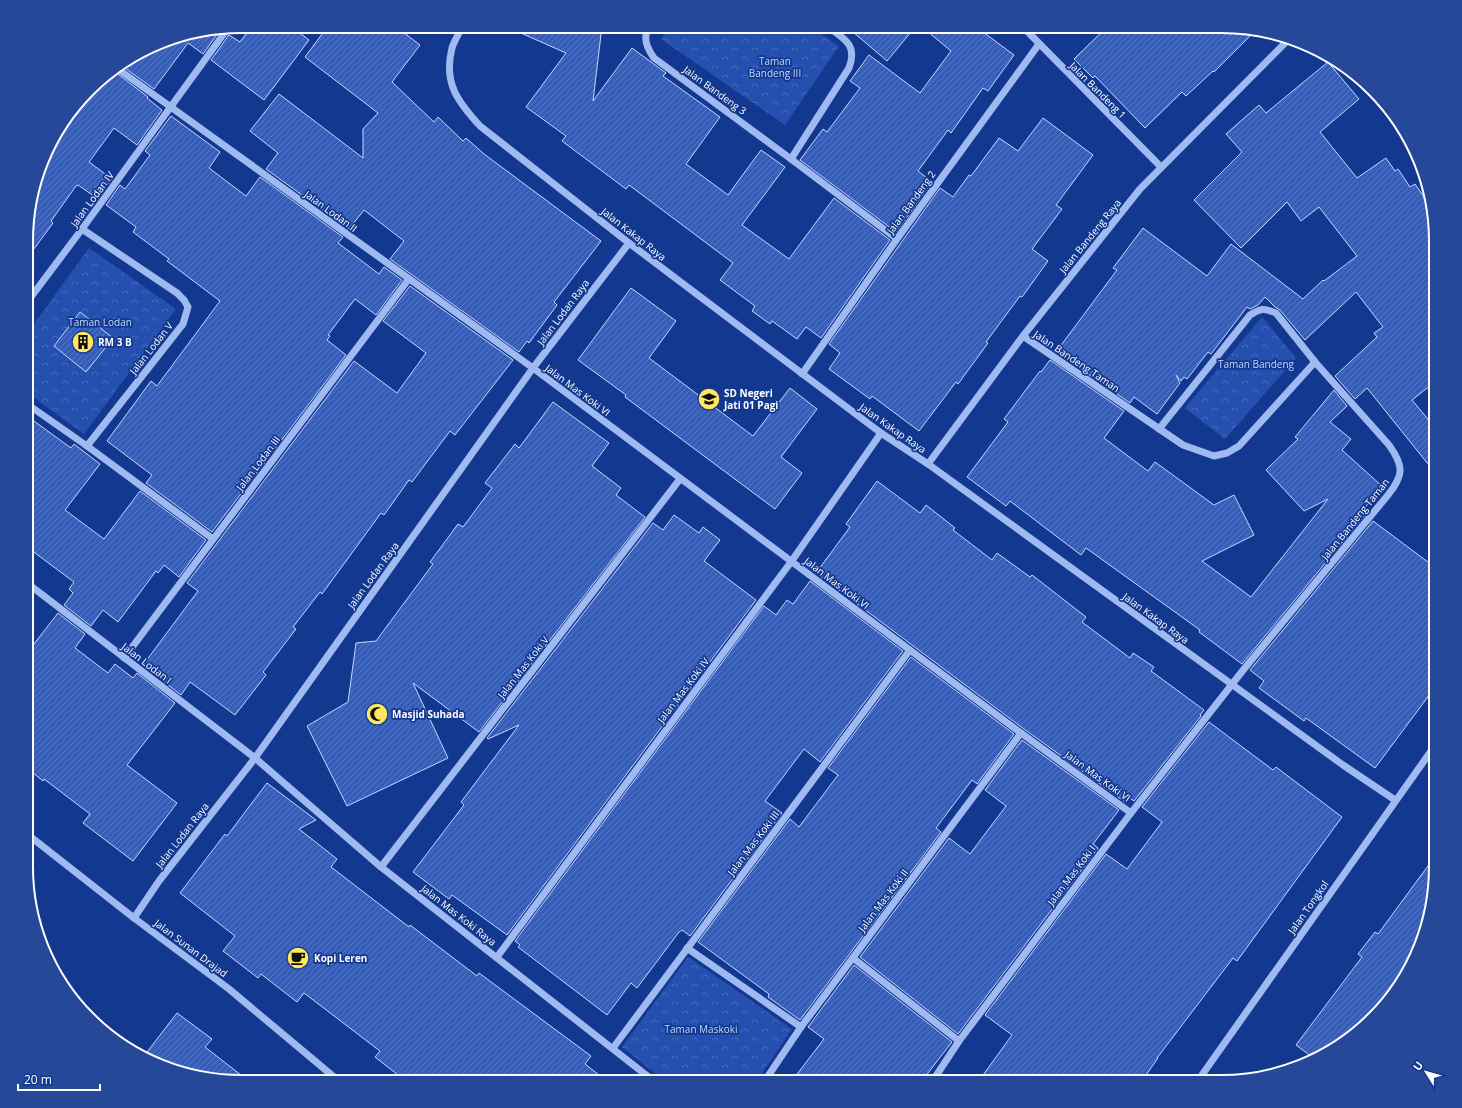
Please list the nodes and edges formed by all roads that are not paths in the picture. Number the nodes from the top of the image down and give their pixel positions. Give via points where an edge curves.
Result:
1 (460, 33) edge
2 (647, 33) edge
3 (836, 33) edge
4 (1029, 33) edge
5 (224, 34) edge
6 (1284, 43) edge
7 (1039, 44) junction
8 (121, 71) edge
9 (170, 106) junction
10 (791, 159) junction
11 (1161, 167) junction
12 (82, 229) junction
13 (897, 239) junction
14 (629, 243) junction
15 (408, 280) junction
16 (33, 294) edge
17 (1023, 336) junction
18 (1315, 362) junction
19 (533, 368) junction
20 (802, 374) junction
21 (33, 408) edge
22 (1159, 429) junction
23 (881, 433) junction
24 (87, 446) junction
25 (928, 464) junction
26 (680, 479) junction
27 (214, 539) junction
28 (791, 562) junction
29 (33, 588) edge
30 (910, 650) junction
31 (124, 658) junction
32 (1232, 685) junction
33 (1021, 733) junction
34 (1429, 754) edge
35 (255, 758) junction
36 (1396, 800) junction
37 (1131, 813) junction
38 (33, 839) edge
39 (381, 867) junction
40 (134, 918) junction
41 (687, 948) junction
42 (497, 957) junction
43 (853, 958) junction
44 (801, 1027) junction
45 (958, 1041) junction
46 (613, 1048) junction
47 (332, 1075) edge
48 (646, 1075) edge
49 (769, 1075) edge
50 (936, 1075) edge
51 (1202, 1075) edge

1 - 14 street, Jalan Kakap Raya via 452,48 449,72 453,92 463,107 480,126
2 - 10 street, Jalan Bandeng 3 via 648,48 654,58
3 - 10 street via 852,48 851,63
4 - 7 street, Jalan Bandeng 1
5 - 9 street, Jalan Lodan IV
6 - 11 street, Jalan Bandeng Raya
7 - 11 street, Jalan Bandeng 1
7 - 13 street, Jalan Bandeng 2
8 - 9 street, Jalan Lodan II
9 - 12 street, Jalan Lodan IV
9 - 15 street, Jalan Lodan II
10 - 13 street, Jalan Bandeng 3
11 - 17 street, Jalan Bandeng Raya via 1140,189
12 - 16 street, Jalan Lodan IV
12 - 24 street, Jalan Lodan V via 177,293 188,307 183,324
13 - 20 street, Jalan Bandeng 2
14 - 19 street, Jalan Lodan Raya
14 - 20 street, Jalan Kakap Raya
15 - 19 street, Jalan Lodan II
15 - 27 street, Jalan Lodan III
17 - 22 street, Jalan Bandeng Taman
17 - 25 street, Jalan Bandeng Raya
18 - 22 street, Jalan Bandeng Taman via 1239,446 1227,453 1214,456 1200,452 1183,445
18 - 22 street, Jalan Bandeng Taman via 1276,313 1259,309 1250,315
18 - 32 street, Jalan Bandeng Taman via 1389,445 1398,458 1400,477
19 - 26 street, Jalan Mas Koki VI
19 - 35 street, Jalan Lodan Raya
20 - 23 street, Jalan Kakap Raya
21 - 24 street
23 - 25 street, Jalan Kakap Raya
23 - 28 street, Jalan Mas Koki IV
24 - 27 street
25 - 32 street, Jalan Kakap Raya
26 - 28 street, Jalan Mas Koki VI
26 - 39 street, Jalan Mas Koki V
27 - 31 street, Jalan Lodan III
28 - 30 street, Jalan Mas Koki VI
28 - 42 street, Jalan Mas Koki IV
29 - 31 street, Jalan Lodan I
30 - 33 street, Jalan Mas Koki VI
30 - 41 street, Jalan Mas Koki III
31 - 35 street, Jalan Lodan I
32 - 36 street, Jalan Kakap Raya
32 - 37 street, Jalan Mas Koki I
33 - 37 street, Jalan Mas Koki VI
33 - 43 street, Jalan Mas Koki II
34 - 36 street, Jalan Tongkol
35 - 39 street, Jalan Mas Koki Raya
35 - 40 street, Jalan Lodan Raya via 159,881
36 - 51 street, Jalan Tongkol
37 - 45 street, Jalan Mas Koki I
38 - 40 street, Jalan Sunan Drajad
39 - 42 street, Jalan Mas Koki Raya
40 - 47 street, Jalan Sunan Drajad via 229,989
41 - 44 street
41 - 46 street, Jalan Mas Koki III
42 - 46 street, Jalan Mas Koki Raya
43 - 44 street, Jalan Mas Koki II
43 - 45 street
44 - 49 street, Jalan Mas Koki II
45 - 50 street, Jalan Mas Koki I
46 - 48 street, Jalan Mas Koki Raya

